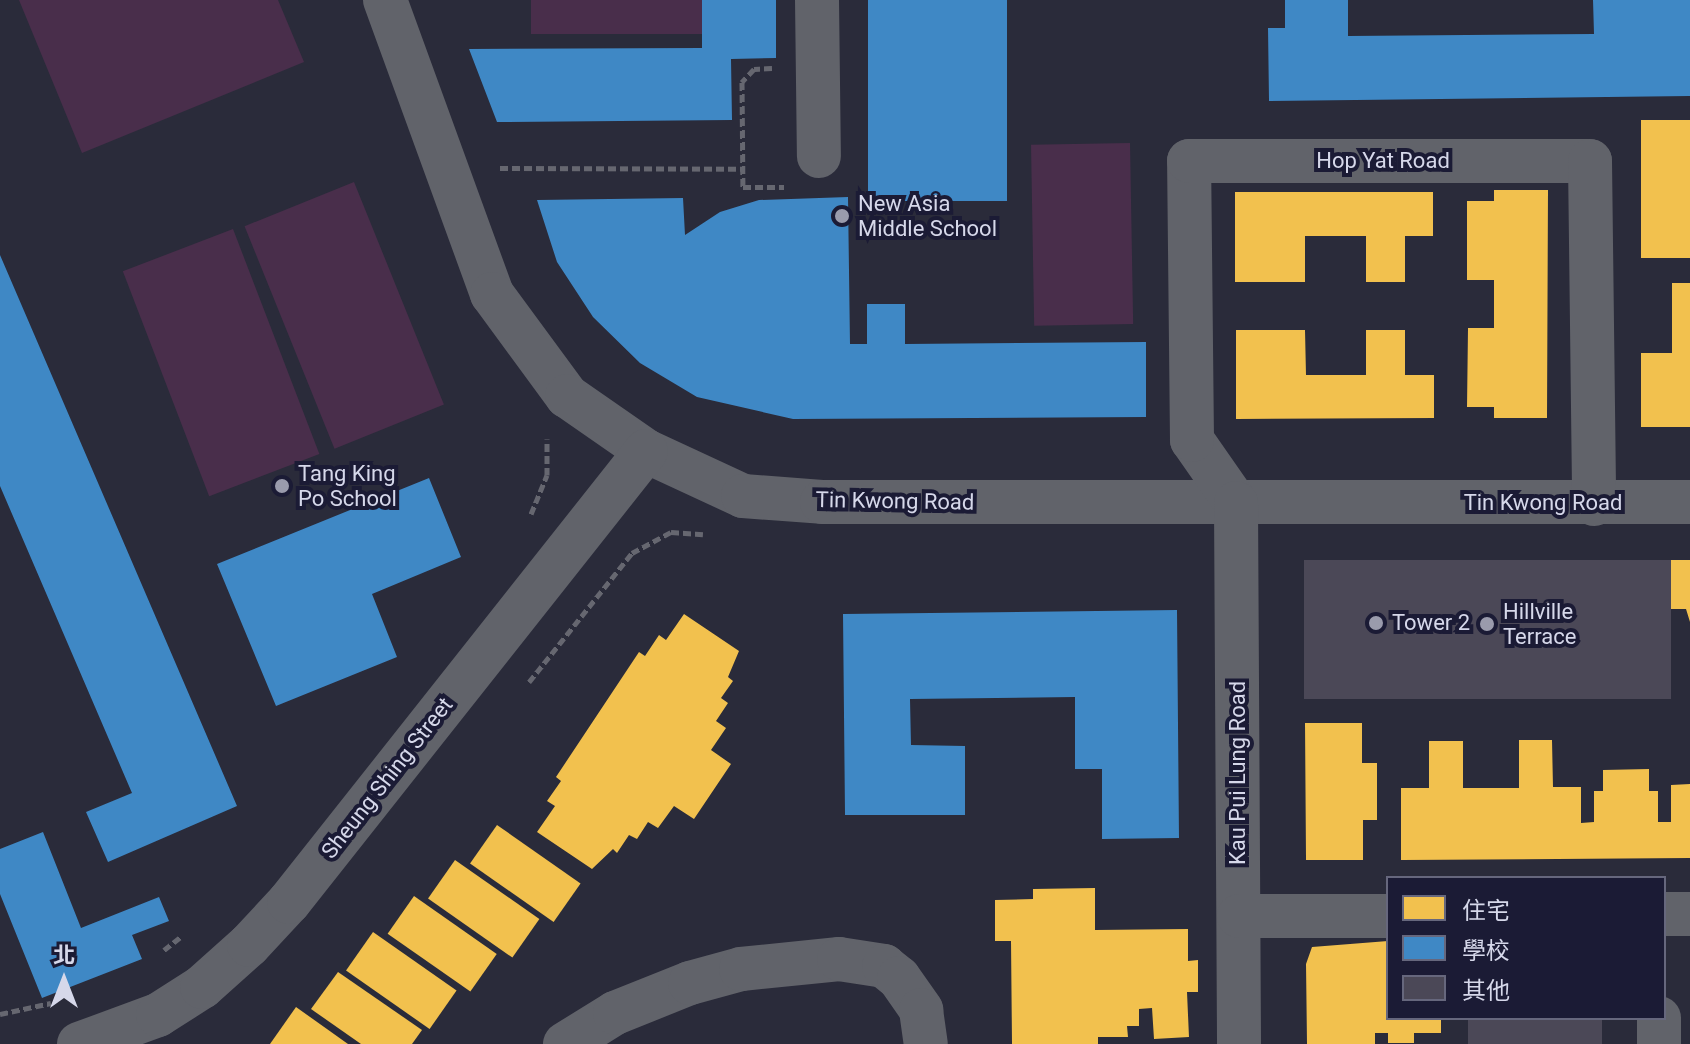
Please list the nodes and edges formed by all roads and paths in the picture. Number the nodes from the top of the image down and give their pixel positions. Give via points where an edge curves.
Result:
1 (385, 0) edge
2 (817, 0) edge
3 (819, 156) dead end
4 (743, 169) dead end
5 (505, 182) dead end
6 (545, 432) dead end
7 (646, 451) junction
8 (1690, 502) edge
9 (1236, 503) junction
10 (1594, 504) junction
11 (529, 519) dead end
12 (713, 535) dead end
13 (527, 685) dead end
14 (1666, 914) edge
15 (1690, 914) edge
16 (1239, 916) junction
17 (1386, 916) edge
18 (188, 931) dead end
19 (157, 956) dead end
20 (59, 1001) dead end
21 (0, 1014) edge
22 (1659, 1020) edge
23 (79, 1044) edge
24 (565, 1044) edge
25 (926, 1044) edge
26 (1239, 1044) edge
27 (1659, 1044) edge

1 - 7 street, Tin Kwong Road via 492,294 567,396
2 - 3 street
4 - 5 path via 500,168
6 - 11 path via 547,475
7 - 9 street, Tin Kwong Road via 743,496 822,502
7 - 23 street, Sheung Shing Street via 289,902 249,945 202,987 158,1015
8 - 10 street, Tin Kwong Road
9 - 10 street, Tin Kwong Road
9 - 10 street, Hop Yat Road via 1192,440 1189,161 1590,161
9 - 16 street, Kau Pui Lung Road
12 - 13 path via 671,532 632,553
14 - 15 street
16 - 17 street
16 - 26 street, Kau Pui Lung Road
18 - 19 path
20 - 21 path
22 - 27 street
24 - 25 street via 615,1013 690,983 741,969 839,959 884,966 899,978 921,1010

